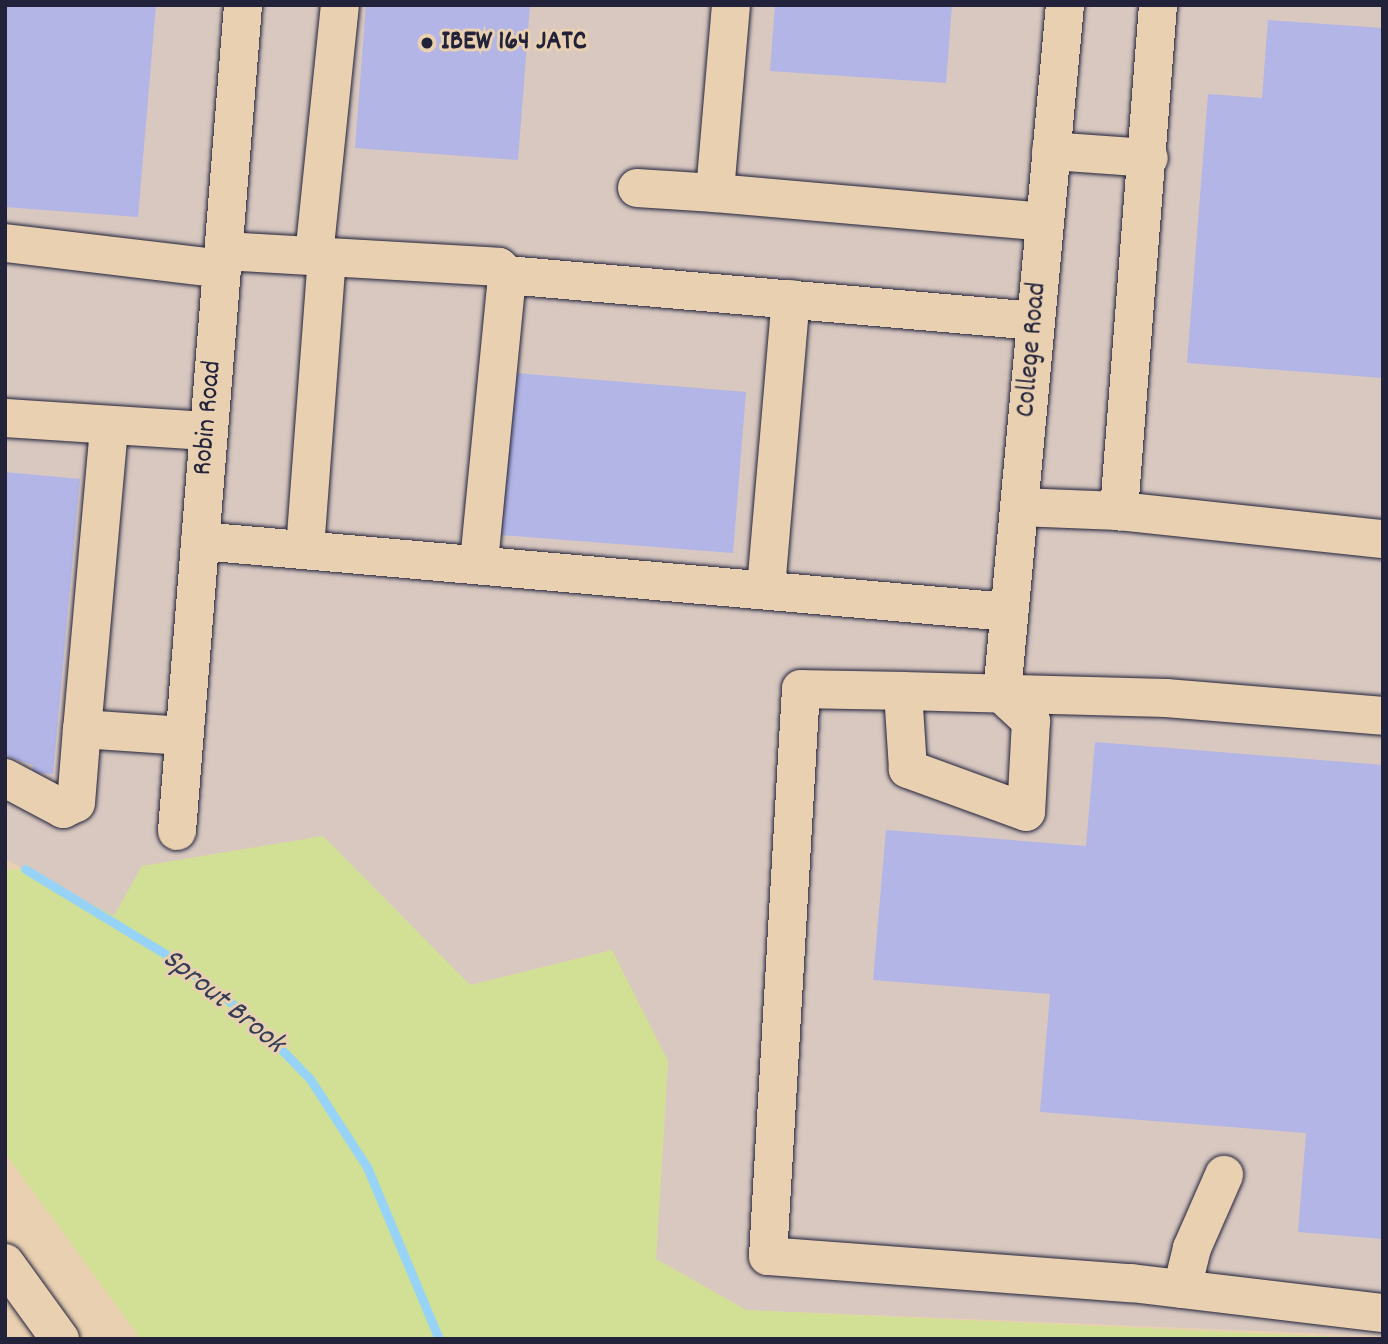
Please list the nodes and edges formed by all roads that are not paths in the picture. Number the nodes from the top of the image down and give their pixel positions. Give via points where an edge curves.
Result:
1 (243, 5) edge
2 (340, 5) edge
3 (731, 5) edge
4 (1065, 5) edge
5 (1158, 5) edge
6 (1051, 150) junction
7 (1149, 158) junction
8 (637, 188) dead end
9 (715, 193) junction
10 (1045, 222) junction
11 (5, 243) edge
12 (320, 256) junction
13 (223, 260) junction
14 (507, 275) junction
15 (791, 299) junction
16 (1036, 321) junction
17 (5, 418) edge
18 (109, 428) junction
19 (207, 431) junction
20 (1019, 507) junction
21 (1119, 511) junction
22 (1383, 539) edge
23 (200, 541) junction
24 (305, 549) junction
25 (479, 562) junction
26 (766, 588) junction
27 (1009, 612) junction
28 (903, 691) junction
29 (1002, 694) junction
30 (1383, 716) edge
31 (82, 729) junction
32 (184, 736) junction
33 (5, 778) edge
34 (177, 831) dead end
35 (1224, 1175) dead end
36 (5, 1263) edge
37 (1182, 1289) junction
38 (1383, 1313) edge
39 (60, 1339) edge

1 - 13 main road, Robin Road
2 - 12 main road
3 - 9 main road
4 - 6 main road, College Road
5 - 7 main road
6 - 7 main road
6 - 10 main road, College Road
7 - 21 main road
8 - 9 main road
9 - 10 main road
10 - 16 main road, College Road
11 - 13 main road
12 - 13 main road
12 - 14 main road via 499,267
12 - 24 main road
13 - 19 main road, Robin Road
14 - 15 main road
14 - 25 main road
15 - 16 main road
15 - 26 main road
16 - 20 main road, College Road
17 - 18 main road
18 - 19 main road
18 - 31 main road
19 - 23 main road, Robin Road
20 - 21 main road
20 - 27 main road, College Road
21 - 22 main road
23 - 24 main road
23 - 32 main road, Robin Road
24 - 25 main road
25 - 26 main road
26 - 27 main road
27 - 29 main road, College Road
28 - 29 main road
28 - 29 main road via 908,769 1026,812 1031,721
28 - 37 main road via 801,689 768,1256
29 - 30 main road via 1166,698
31 - 32 main road
31 - 33 main road via 76,803 63,809
32 - 34 main road, Robin Road
35 - 37 main road via 1192,1248
36 - 39 main road
37 - 38 main road

